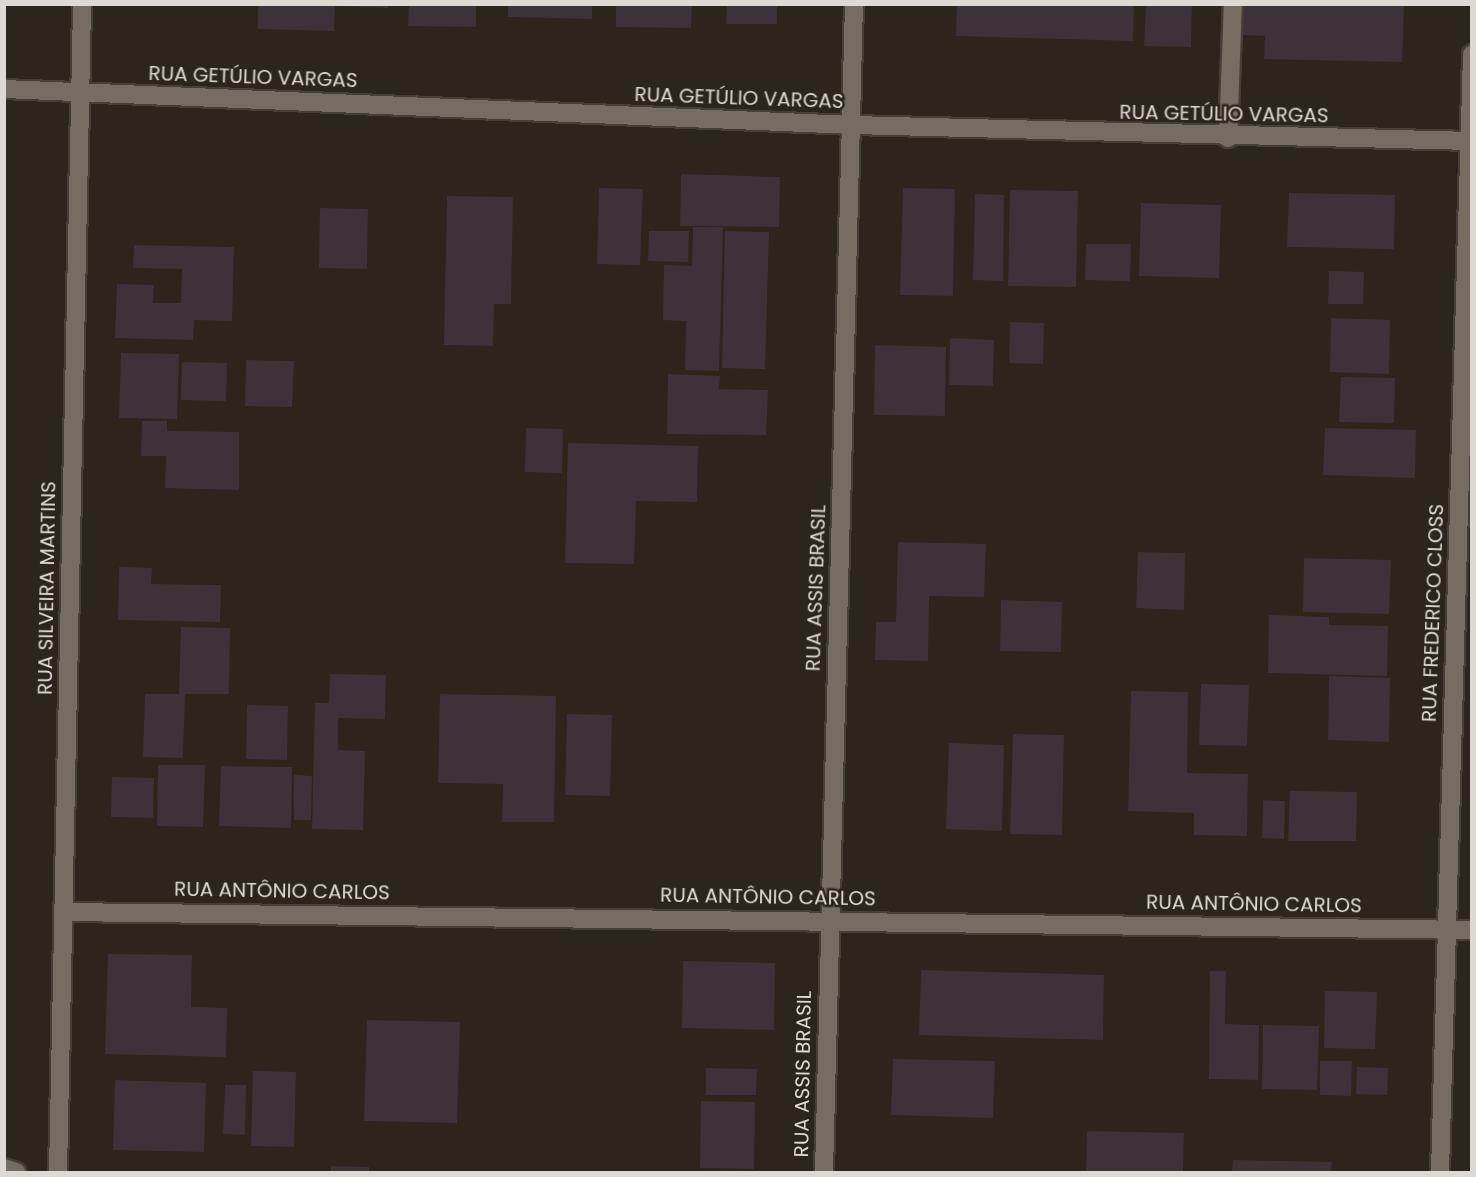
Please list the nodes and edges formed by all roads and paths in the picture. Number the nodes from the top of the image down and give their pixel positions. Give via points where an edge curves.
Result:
1 (82, 4) edge
2 (854, 4) edge
3 (1233, 4) edge
4 (1472, 54) edge
5 (4, 88) edge
6 (79, 92) junction
7 (852, 125) junction
8 (1228, 138) junction
9 (1470, 141) edge
10 (63, 912) junction
11 (829, 920) junction
12 (1447, 929) junction
13 (1472, 930) edge
14 (4, 1168) edge
15 (16, 1173) edge
16 (58, 1173) edge
17 (824, 1173) edge
18 (1440, 1173) edge

1 - 6 street, RUA SILVEIRA MARTINS
2 - 7 street, RUA ASSIS BRASIL
3 - 8 street
4 - 9 street, RUA FREDERICO CLOSS
5 - 6 street, RUA GETÚLIO VARGAS
6 - 7 street, RUA GETÚLIO VARGAS
6 - 10 street, RUA SILVEIRA MARTINS
7 - 8 street, RUA GETÚLIO VARGAS
7 - 11 street, RUA ASSIS BRASIL
8 - 9 street, RUA GETÚLIO VARGAS
9 - 12 street, RUA FREDERICO CLOSS
10 - 11 street, RUA ANTÔNIO CARLOS
10 - 16 street, RUA SILVEIRA MARTINS
11 - 12 street, RUA ANTÔNIO CARLOS
11 - 17 street, RUA ASSIS BRASIL
12 - 13 street, RUA ANTÔNIO CARLOS
12 - 18 street, RUA FREDERICO CLOSS
14 - 15 street

